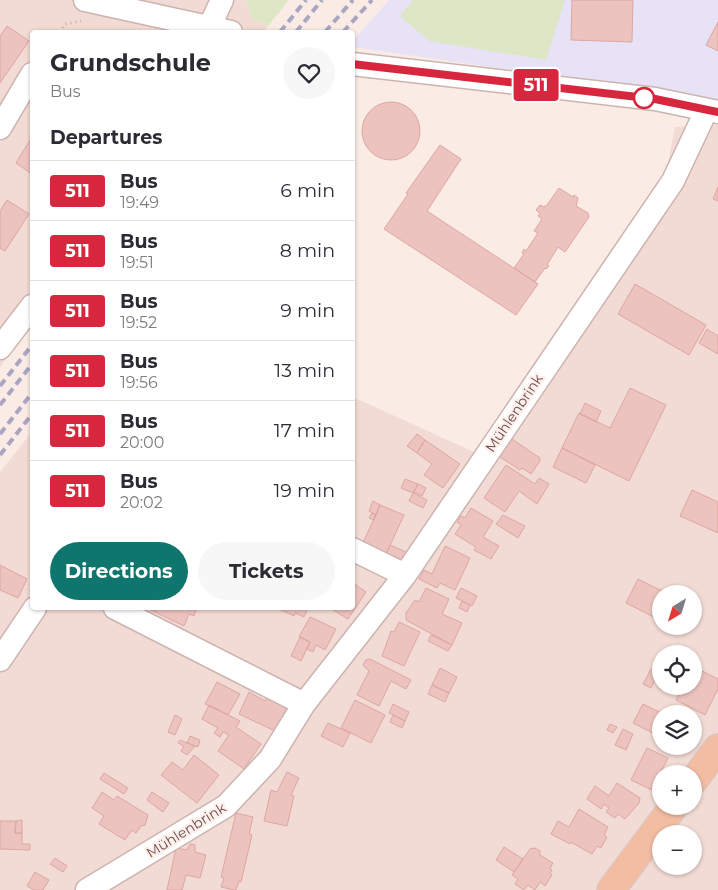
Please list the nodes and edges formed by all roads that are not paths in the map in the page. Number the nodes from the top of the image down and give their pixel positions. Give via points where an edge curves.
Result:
1 (85, 0) edge
2 (222, 0) edge
3 (212, 30) edge
4 (216, 30) edge
5 (355, 64) edge
6 (30, 77) edge
7 (712, 111) edge
8 (0, 128) edge
9 (30, 309) edge
10 (0, 348) edge
11 (355, 550) edge
12 (405, 575) junction
13 (34, 610) edge
14 (119, 610) edge
15 (0, 660) edge
16 (304, 704) junction
17 (718, 748) edge
18 (702, 769) edge
19 (667, 815) edge
20 (87, 890) edge
21 (611, 890) edge

1 - 3 street
2 - 4 street
5 - 7 street via 655,99
6 - 8 street
7 - 12 street, Mühlenbrink via 673,181
9 - 10 street
11 - 12 street
12 - 16 street, Mühlenbrink
13 - 15 street
14 - 16 street
16 - 20 street, Mühlenbrink via 270,759 226,806
17 - 18 main road
19 - 21 main road

